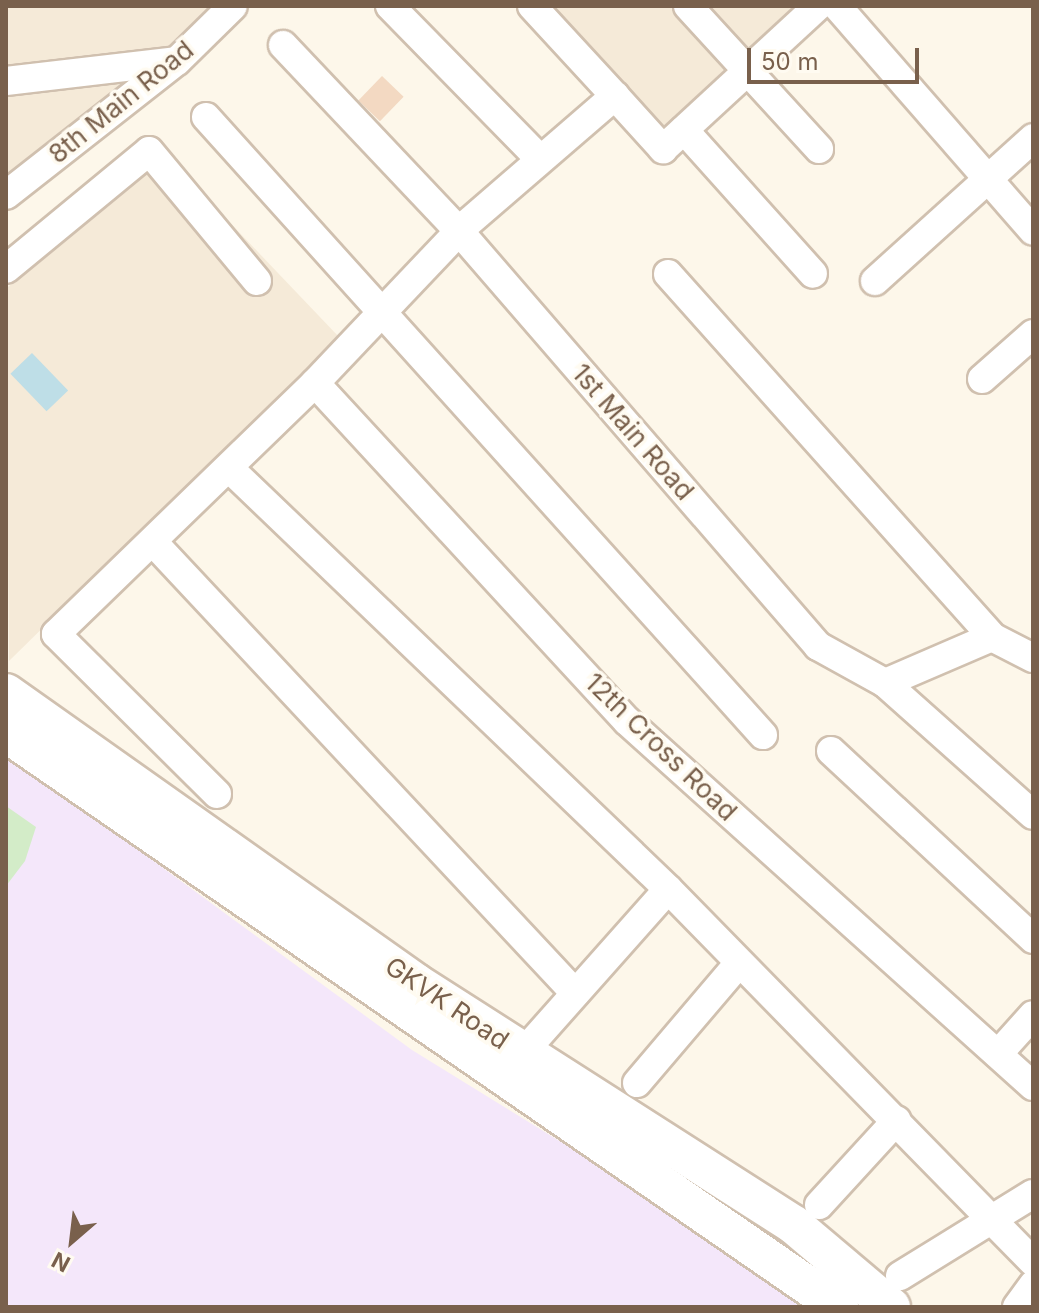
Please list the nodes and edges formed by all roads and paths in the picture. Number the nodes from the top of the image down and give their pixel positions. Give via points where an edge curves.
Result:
1 (233, 6) edge
2 (390, 6) edge
3 (532, 6) edge
4 (688, 6) edge
5 (818, 6) edge
6 (837, 6) edge
7 (283, 45) dead end
8 (177, 61) junction
9 (749, 70) junction
10 (6, 81) edge
11 (615, 96) junction
12 (206, 117) dead end
13 (684, 130) junction
14 (1033, 138) edge
15 (819, 149) dead end
16 (540, 159) junction
17 (987, 178) junction
18 (6, 195) edge
19 (459, 231) junction
20 (1033, 231) edge
21 (6, 269) edge
22 (668, 274) dead end
23 (813, 274) dead end
24 (257, 281) dead end
25 (875, 281) dead end
26 (386, 311) junction
27 (1033, 334) edge
28 (982, 379) dead end
29 (315, 383) junction
30 (229, 468) junction
31 (153, 542) junction
32 (992, 637) junction
33 (1032, 655) edge
34 (885, 683) junction
35 (8, 707) edge
36 (763, 735) dead end
37 (831, 751) dead end
38 (217, 794) dead end
39 (1033, 815) edge
40 (668, 889) junction
41 (1033, 939) edge
42 (739, 963) junction
43 (575, 993) junction
44 (1033, 1015) edge
45 (998, 1054) junction
46 (512, 1066) junction
47 (637, 1083) dead end
48 (1033, 1086) edge
49 (897, 1120) junction
50 (1033, 1194) edge
51 (819, 1205) dead end
52 (988, 1216) junction
53 (1033, 1262) edge
54 (1033, 1285) edge
55 (896, 1291) edge
56 (839, 1307) edge
57 (1017, 1307) edge

1 - 8 street, 8th Main Road
2 - 16 street
3 - 11 street
4 - 9 street
5 - 9 street
6 - 17 street
7 - 19 street, 1st Main Road
8 - 10 street
8 - 18 street, 8th Main Road
9 - 13 street
9 - 15 street
11 - 13 street via 663,149
11 - 16 street
12 - 26 street
13 - 23 street
14 - 17 street
16 - 19 street
17 - 20 street
17 - 25 street
19 - 26 street
19 - 34 street, 1st Main Road via 818,646
21 - 24 street via 149,151
22 - 32 street
26 - 29 street
26 - 36 street
27 - 28 street
29 - 30 street
29 - 45 street, 12th Cross Road via 627,721
30 - 31 street
30 - 40 street
31 - 38 street via 56,634
31 - 43 street
32 - 33 street
32 - 34 street
34 - 39 street, 1st Main Road
35 - 46 main road, GKVK Road
37 - 41 street
40 - 42 street
40 - 43 street
42 - 47 street
42 - 49 street
43 - 46 street
44 - 45 street
45 - 48 street, 12th Cross Road
46 - 55 main road, GKVK Road via 794,1225
46 - 56 main road, GKVK Road
49 - 51 street
49 - 52 street
50 - 52 street
52 - 53 street
52 - 55 street
54 - 57 street

